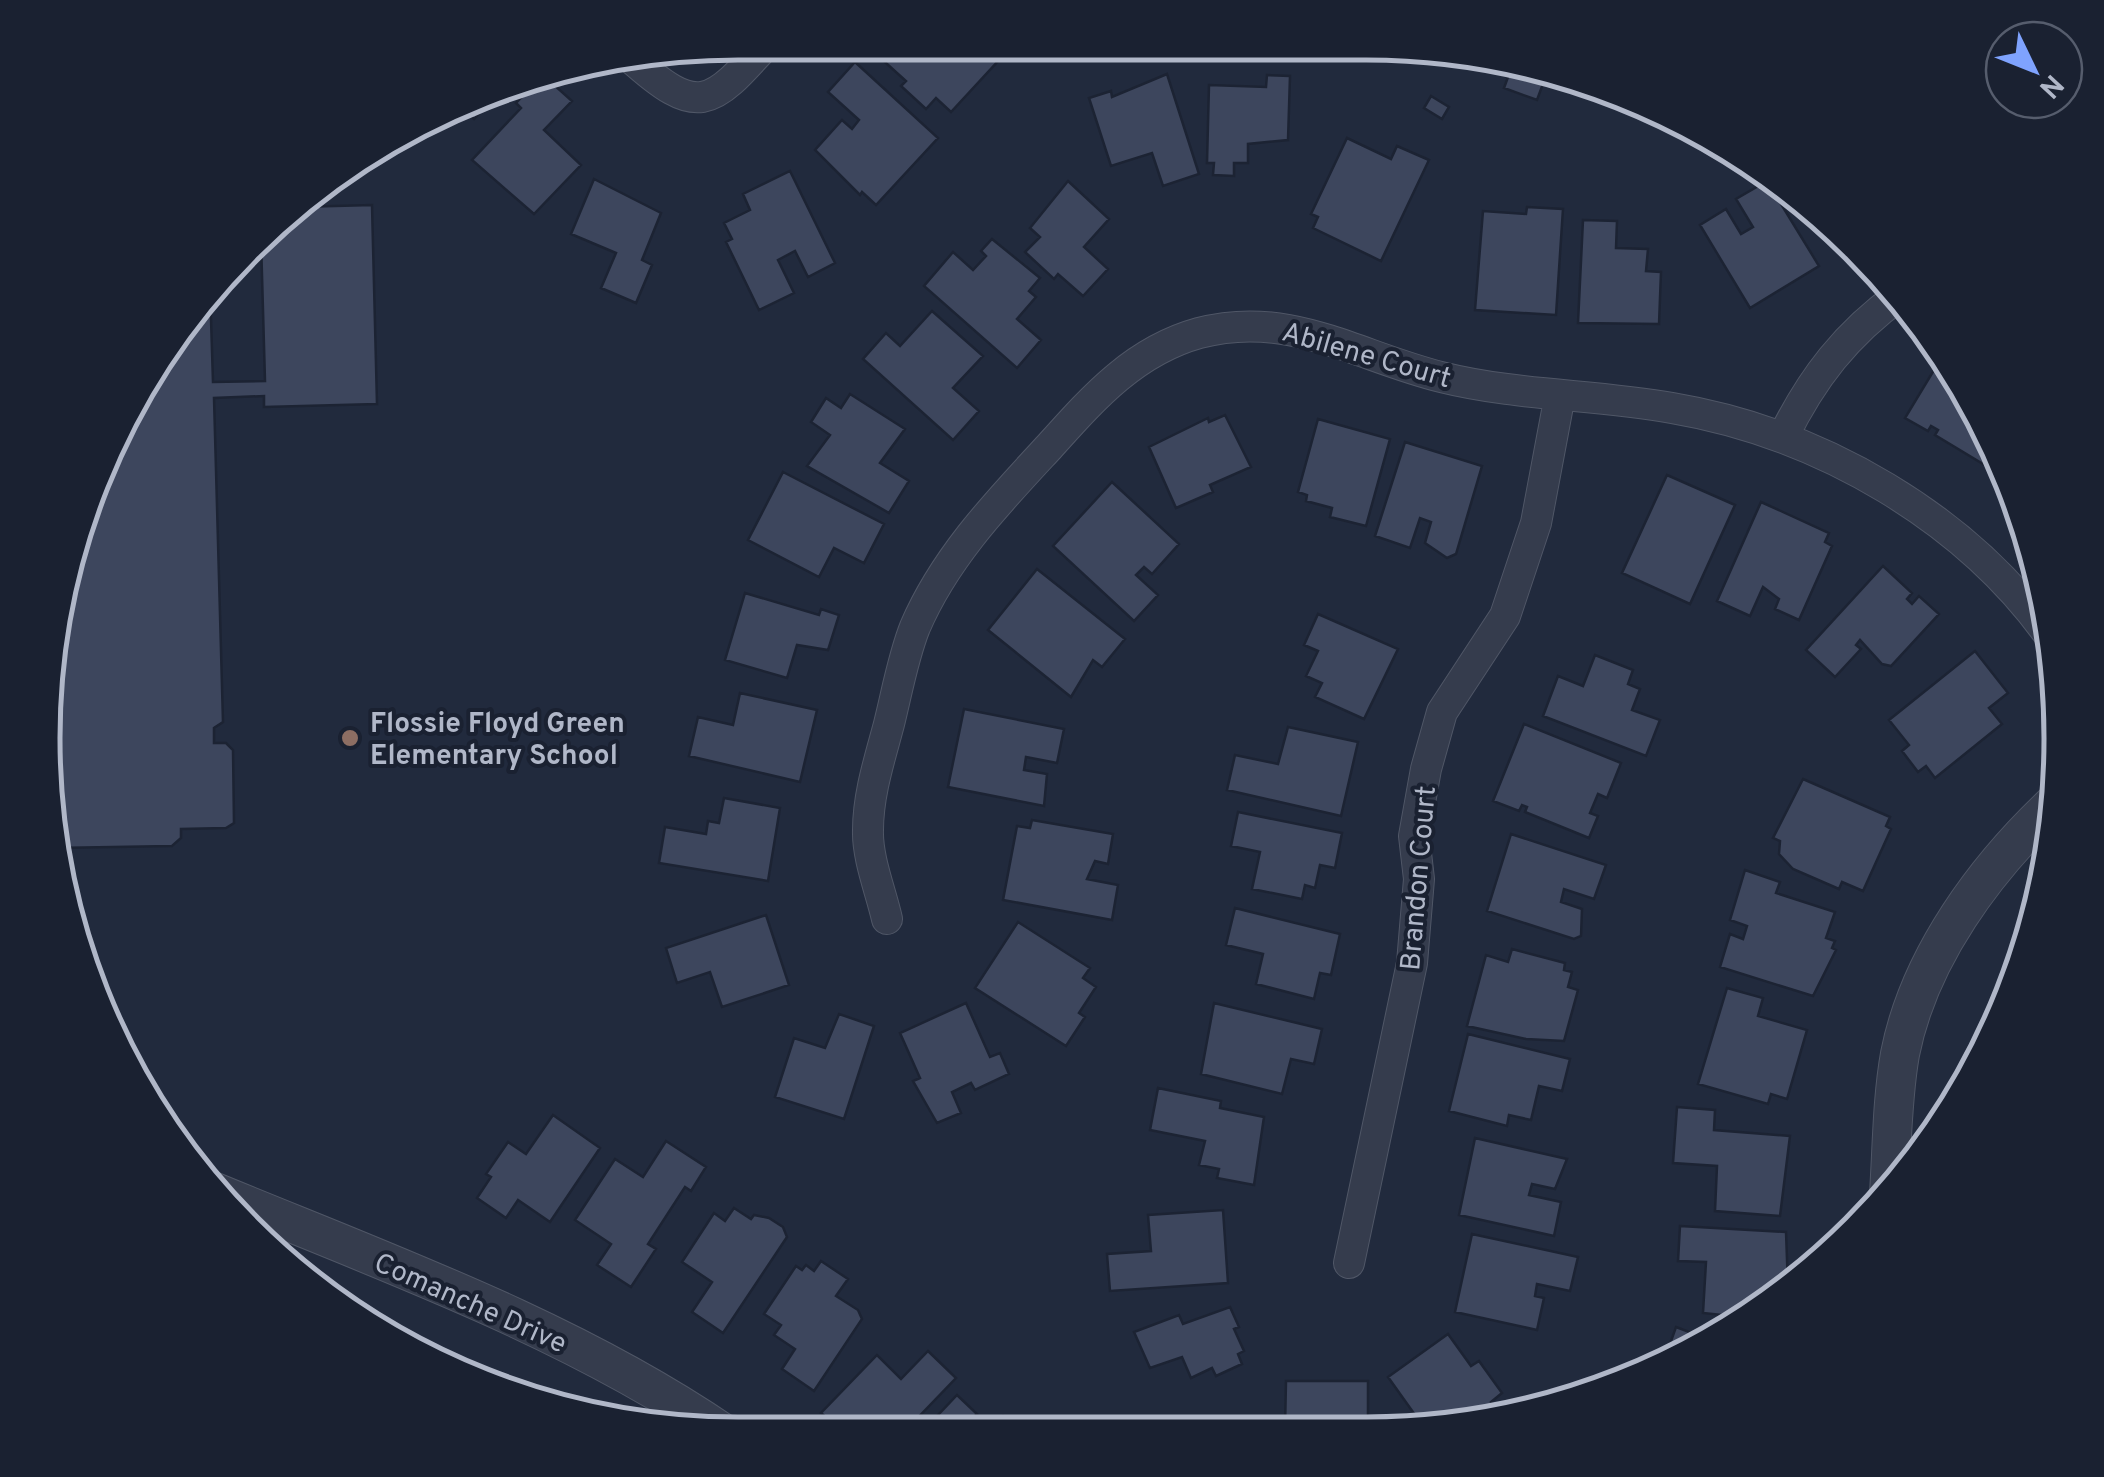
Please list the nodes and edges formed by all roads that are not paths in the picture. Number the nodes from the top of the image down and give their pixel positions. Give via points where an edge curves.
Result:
1 (752, 60) edge
2 (642, 67) edge
3 (1888, 306) edge
4 (1560, 395) junction
5 (1783, 437) junction
6 (2032, 614) edge
7 (2039, 820) edge
8 (887, 920) dead end
9 (1891, 1168) edge
10 (247, 1206) edge
11 (1350, 1263) dead end
12 (698, 1416) edge

1 - 2 street via 729,85 698,98 666,89
3 - 5 street via 1842,342
4 - 5 street, Abilene Court via 1671,407
4 - 8 street, Abilene Court via 1441,377 1277,326 1200,333 1158,347 1121,372 976,526 914,628 875,777 868,832
4 - 11 street, Brandon Court via 1536,523 1505,616 1442,712 1426,769 1414,836 1419,879 1412,963
5 - 6 street, Abilene Court via 1923,512
7 - 9 street via 1975,893 1927,976 1900,1054
10 - 12 street, Comanche Drive via 588,1352

